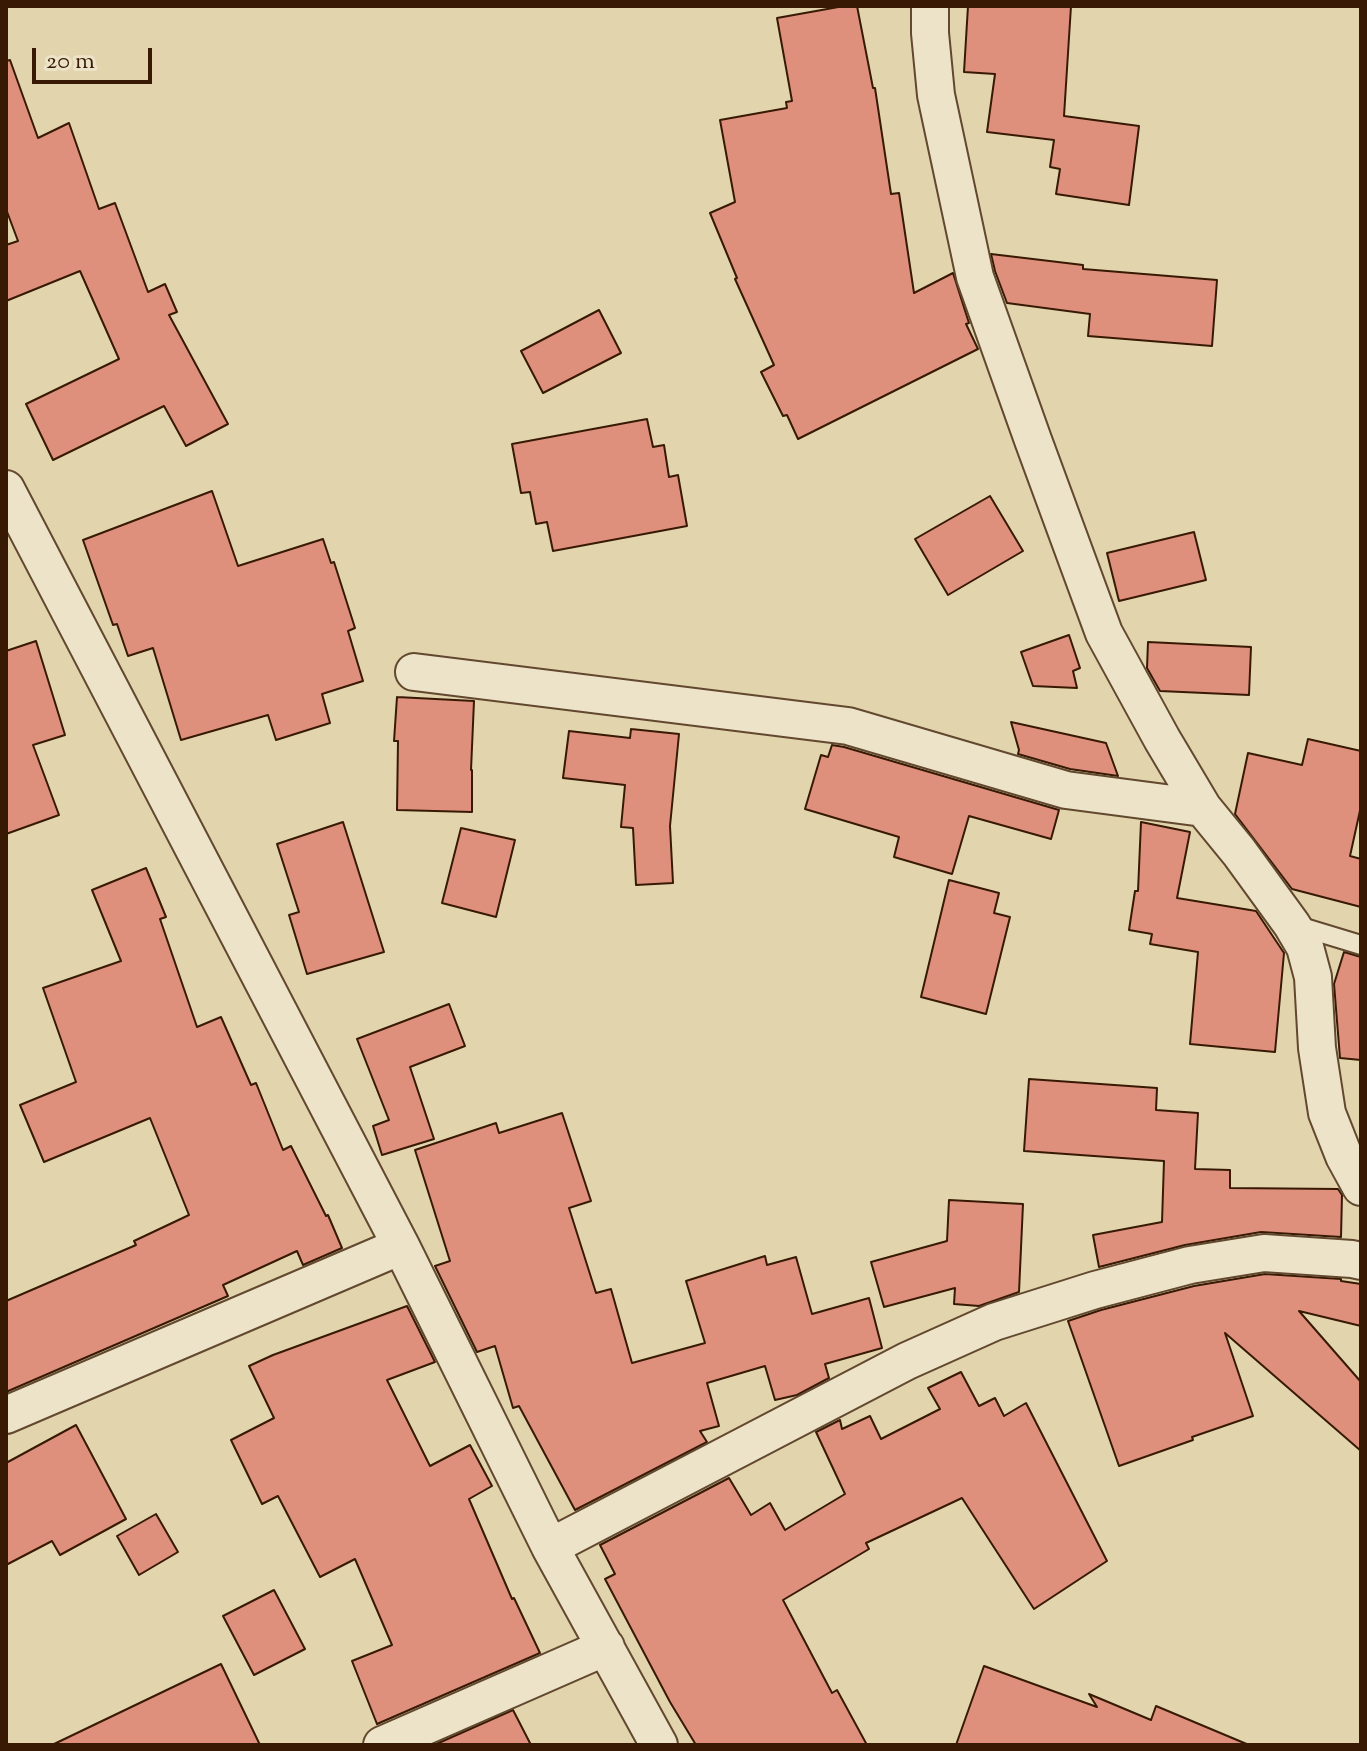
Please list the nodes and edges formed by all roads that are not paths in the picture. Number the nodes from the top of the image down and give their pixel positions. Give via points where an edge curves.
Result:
1 (930, 6) edge
2 (6, 489) edge
3 (414, 672) dead end
4 (1203, 808) junction
5 (1292, 925) junction
6 (1361, 945) edge
7 (1361, 1187) edge
8 (401, 1246) junction
9 (1361, 1261) edge
10 (6, 1415) edge
11 (550, 1547) junction
12 (606, 1647) junction
13 (382, 1745) edge
14 (659, 1745) edge

1 - 4 street via 936,95 975,277 1104,633
2 - 8 street
3 - 4 street via 848,726 1066,790
4 - 5 street
5 - 6 lane
5 - 7 street via 1313,977 1327,1113
8 - 10 street
8 - 11 street
9 - 11 street via 1249,1255 1095,1290 994,1322 907,1361
11 - 12 street
12 - 13 street
12 - 14 street

